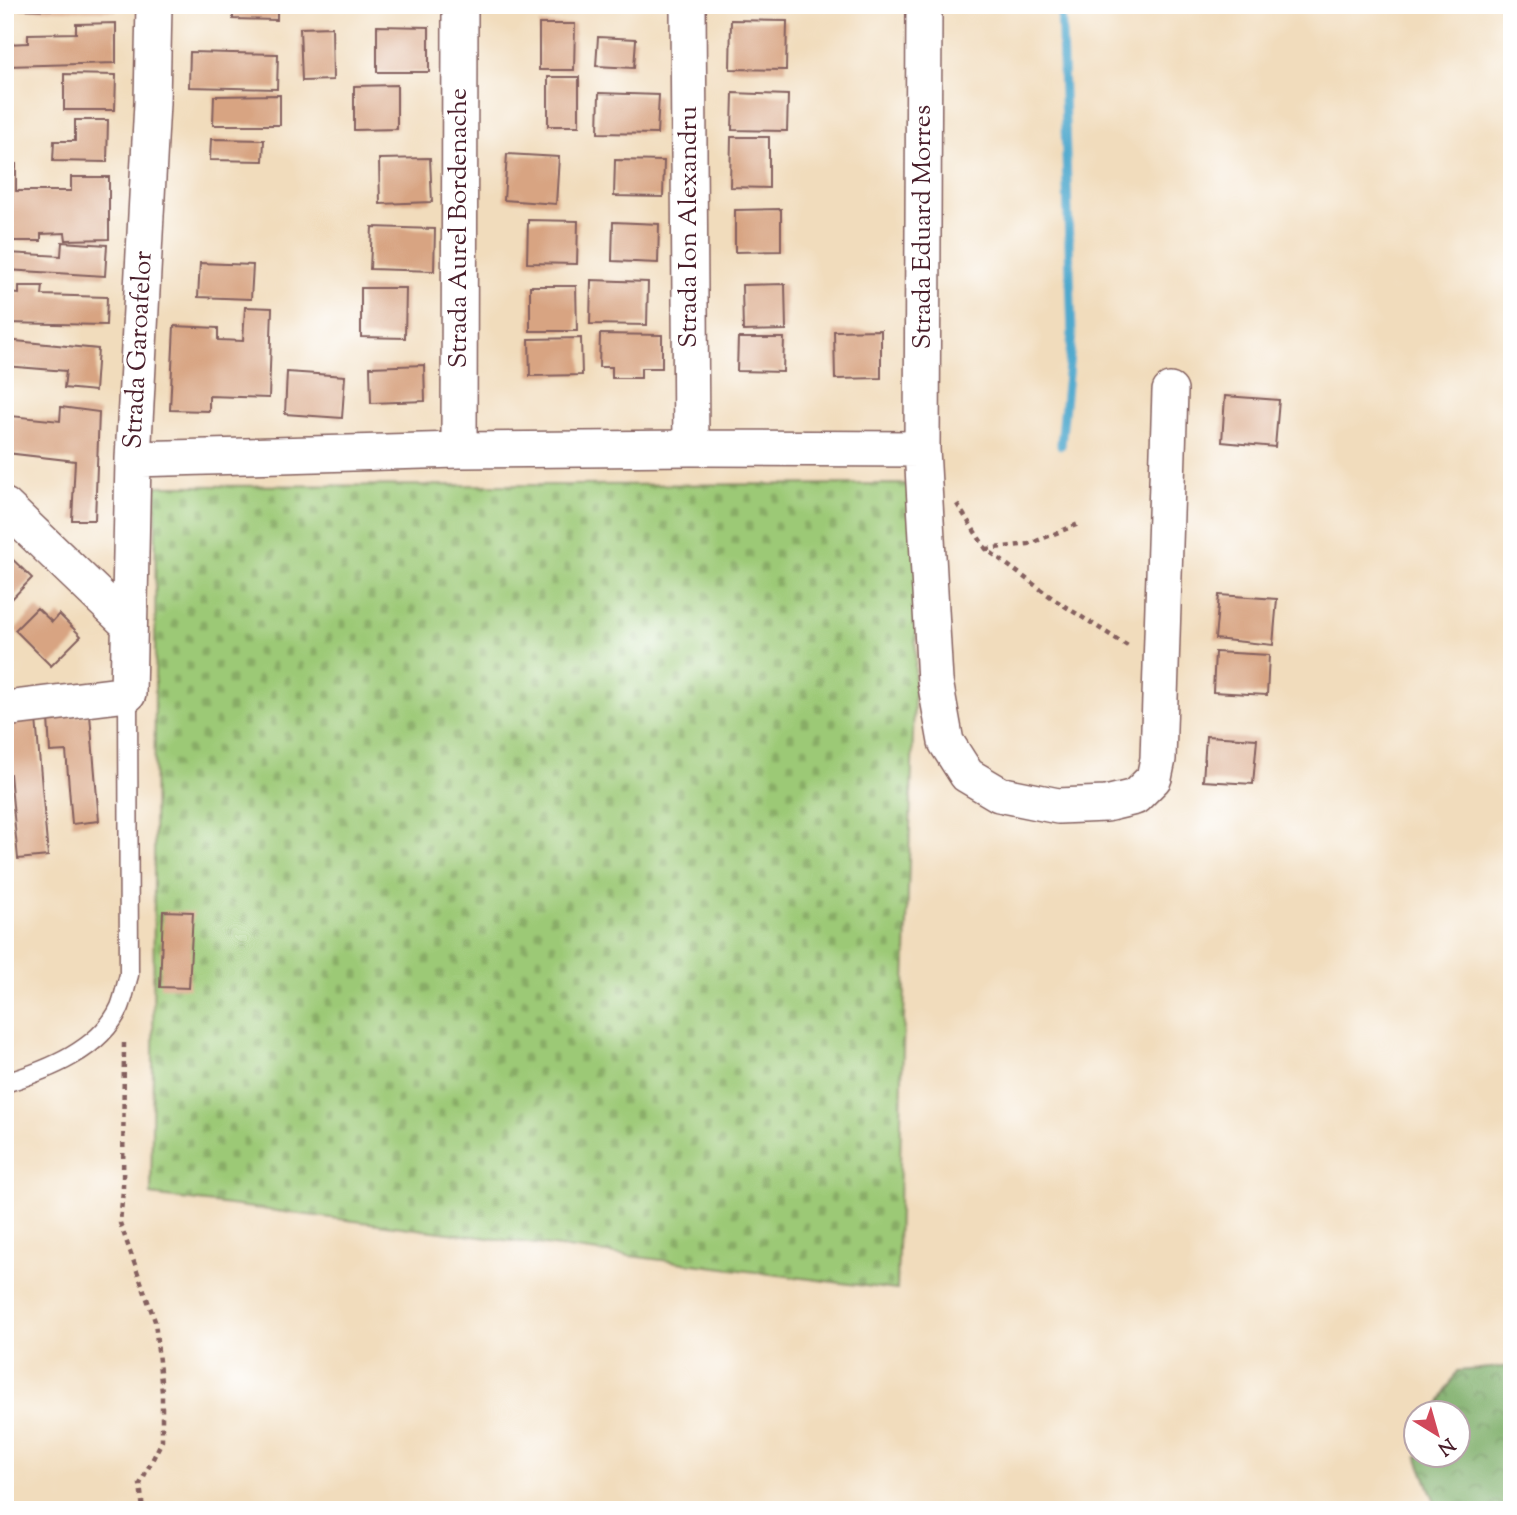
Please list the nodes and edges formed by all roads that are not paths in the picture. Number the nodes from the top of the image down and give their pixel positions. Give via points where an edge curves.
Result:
1 (154, 5) edge
2 (460, 5) edge
3 (688, 5) edge
4 (924, 5) edge
5 (1170, 391) dead end
6 (691, 448) junction
7 (922, 449) junction
8 (459, 450) junction
9 (133, 459) junction
10 (5, 506) edge
11 (129, 625) junction
12 (128, 694) junction
13 (5, 709) edge
14 (5, 1083) edge

1 - 9 street, Strada Garoafelor
2 - 8 street, Strada Aurel Bordenache
3 - 6 street, Strada Ion Alexandru
4 - 7 street, Strada Eduard Morres
5 - 7 street, Strada Eduard Morres via 1158,758 1154,778 1135,797 1106,804 1058,806 999,794 968,775 946,743 936,681
6 - 7 street
6 - 8 street
8 - 9 street
9 - 11 street, Strada Garoafelor
10 - 11 street
11 - 12 street, Strada Garoafelor
12 - 13 street
12 - 14 lane via 129,975 123,997 106,1028 90,1043 65,1060

